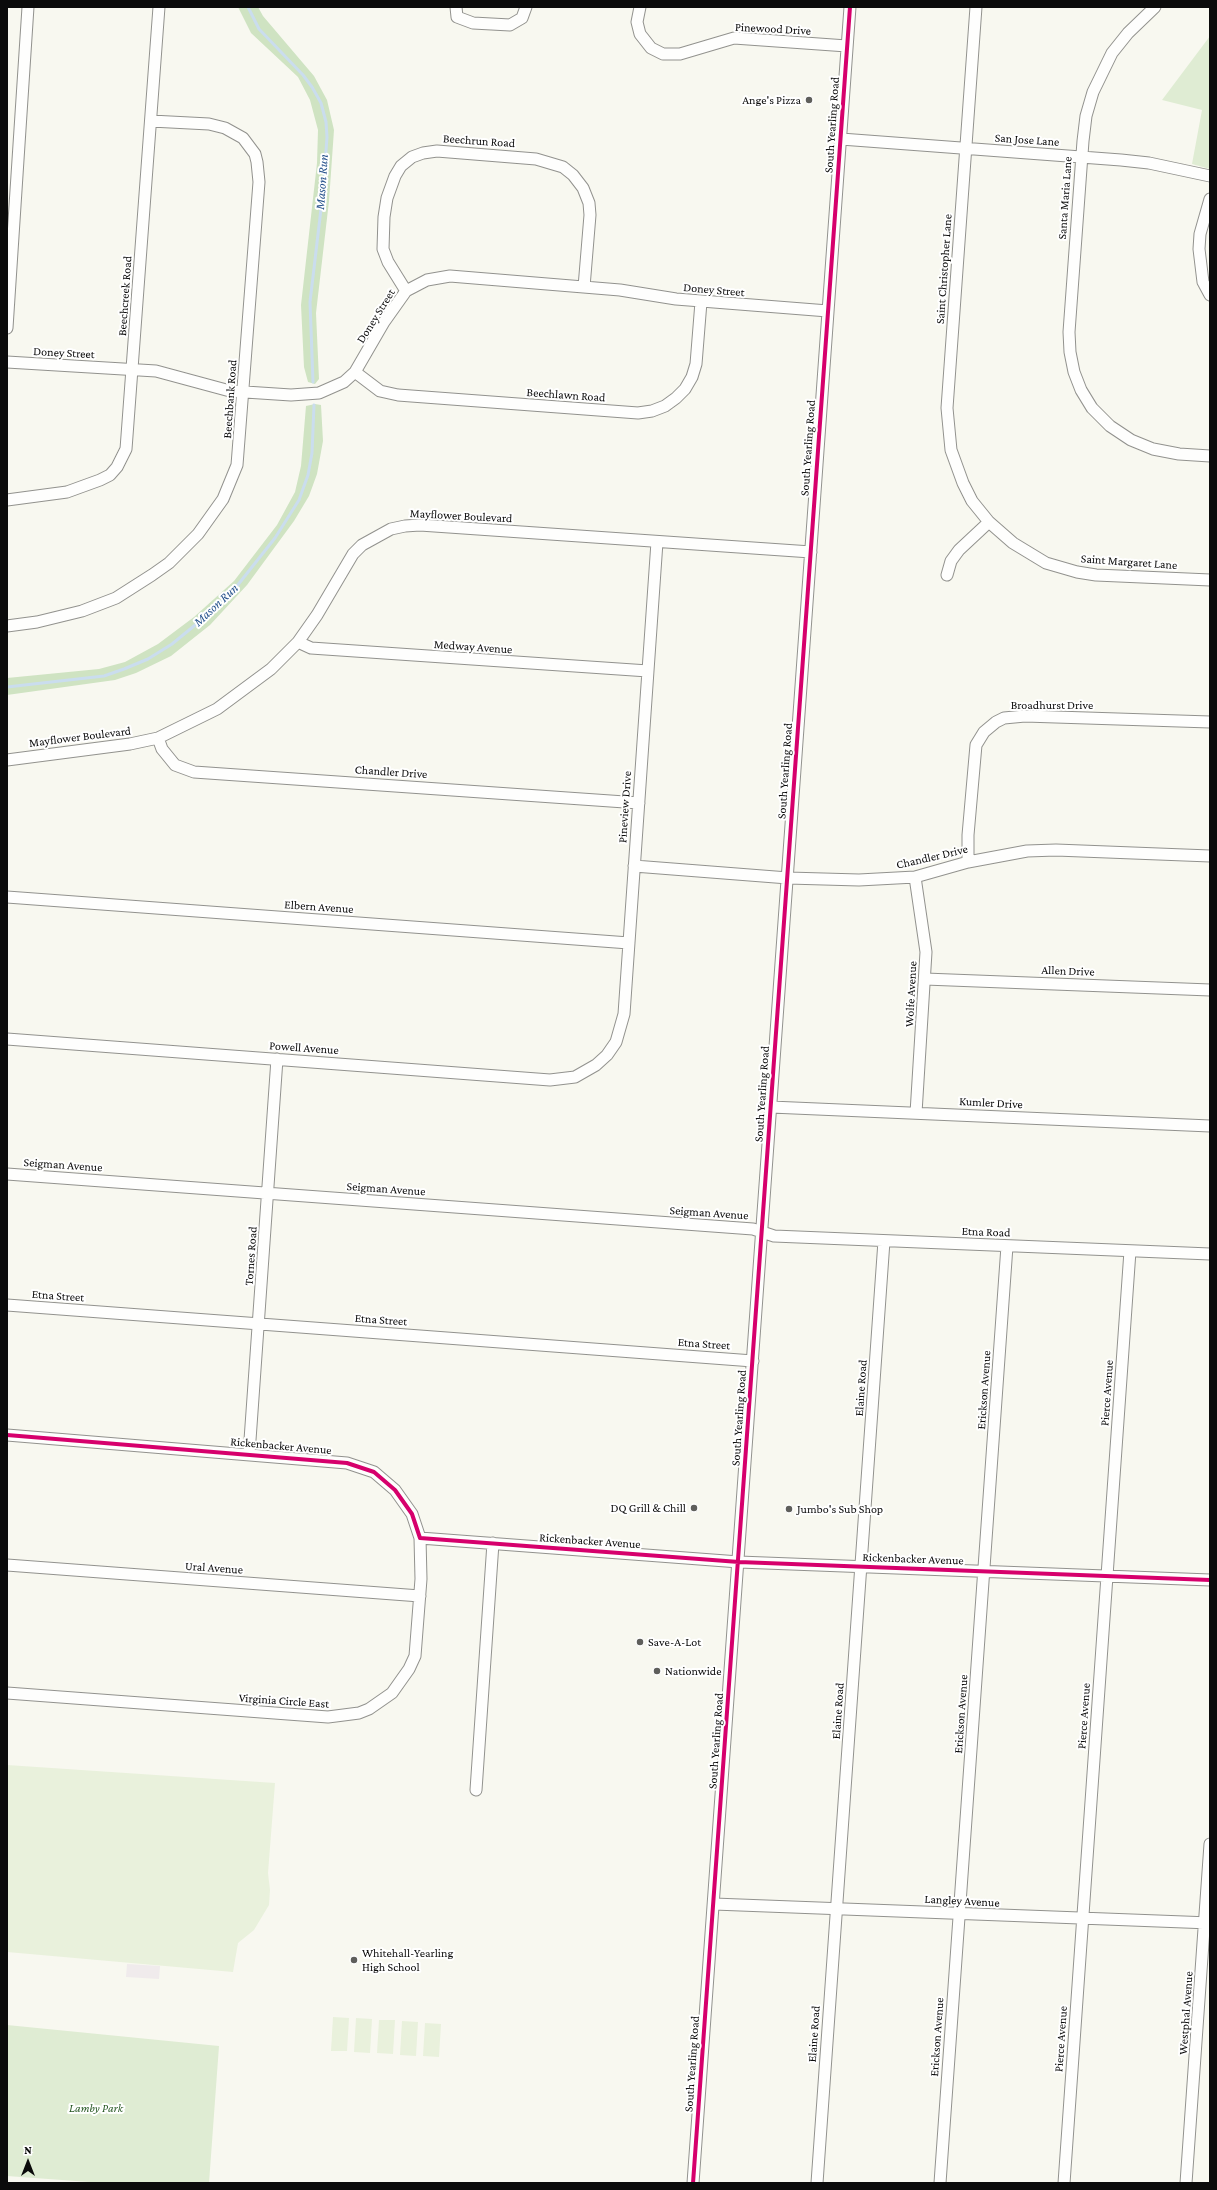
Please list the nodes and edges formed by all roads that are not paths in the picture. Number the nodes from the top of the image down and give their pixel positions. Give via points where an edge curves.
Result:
1 (28, 7) edge
2 (159, 7) edge
3 (456, 7) edge
4 (526, 7) edge
5 (640, 7) edge
6 (850, 7) edge
7 (976, 7) edge
8 (1155, 7) edge
9 (847, 46) junction
10 (151, 121) junction
11 (841, 140) junction
12 (966, 148) junction
13 (1081, 157) junction
14 (1210, 176) edge
15 (1210, 199) edge
16 (584, 287) junction
17 (406, 291) junction
18 (1210, 295) edge
19 (700, 302) junction
20 (828, 311) junction
21 (7, 328) edge
22 (7, 362) edge
23 (133, 370) junction
24 (355, 372) junction
25 (243, 392) junction
26 (1210, 456) edge
27 (7, 500) edge
28 (989, 522) junction
29 (657, 542) junction
30 (810, 552) junction
31 (947, 575) dead end
32 (1210, 580) edge
33 (7, 626) edge
34 (298, 642) junction
35 (648, 671) junction
36 (1210, 722) edge
37 (158, 738) junction
38 (7, 760) edge
39 (639, 802) junction
40 (1210, 856) edge
41 (968, 862) junction
42 (634, 866) junction
43 (915, 877) junction
44 (788, 878) junction
45 (7, 897) edge
46 (629, 943) junction
47 (925, 979) junction
48 (1210, 990) edge
49 (7, 1039) edge
50 (277, 1059) junction
51 (596, 1065) joint
52 (772, 1107) junction
53 (916, 1113) junction
54 (1210, 1126) edge
55 (7, 1174) edge
56 (268, 1194) junction
57 (762, 1232) junction
58 (884, 1241) junction
59 (1007, 1246) junction
60 (1130, 1251) junction
61 (1210, 1254) edge
62 (7, 1305) edge
63 (259, 1324) junction
64 (753, 1361) junction
65 (7, 1435) edge
66 (249, 1454) junction
67 (420, 1538) junction
68 (493, 1543) junction
69 (739, 1562) junction
70 (7, 1565) edge
71 (861, 1567) junction
72 (984, 1572) junction
73 (1106, 1577) junction
74 (1210, 1580) edge
75 (420, 1596) junction
76 (7, 1693) edge
77 (476, 1790) dead end
78 (1210, 1844) edge
79 (714, 1904) junction
80 (836, 1908) junction
81 (960, 1913) junction
82 (1083, 1918) junction
83 (1208, 1923) edge
84 (693, 2183) edge
85 (817, 2183) edge
86 (940, 2183) edge
87 (1064, 2183) edge
88 (1186, 2183) edge

1 - 21 street
2 - 10 street, Beechcreek Road
3 - 4 street via 457,17 473,24 510,25 522,18
5 - 9 street, Pinewood Drive via 637,22 640,34 650,48 663,54 685,53 734,38
6 - 9 street, South Yearling Road
7 - 12 street, Saint Christopher Lane
8 - 13 street, Santa Maria Lane via 1128,32 1101,73 1086,116
9 - 11 street, South Yearling Road
10 - 23 street, Beechcreek Road
10 - 25 street, Beechbank Road via 209,124 225,128 243,138 255,154 259,182
11 - 12 street, San Jose Lane
11 - 20 street, South Yearling Road
12 - 13 street, San Jose Lane
12 - 28 street, Saint Christopher Lane via 947,408 948,430 951,450 962,483 972,501
13 - 14 street, San Jose Lane via 1149,163
13 - 26 street, Santa Maria Lane via 1069,332 1074,372 1081,390 1092,408 1110,426 1131,440 1153,449
15 - 18 street via 1200,234 1199,249 1203,282
16 - 17 street, Doney Street via 450,276 427,280
16 - 17 street, Beechrun Road via 589,203 583,188 573,175 563,167 536,159 437,151 418,155 401,166 394,176 387,198 383,249
16 - 19 street, Doney Street
17 - 24 street, Doney Street via 384,322
19 - 20 street, Doney Street
19 - 24 street, Beechlawn Road via 696,364 692,377 676,398 652,411 638,413 398,395 380,391
20 - 30 street, South Yearling Road
22 - 23 street, Doney Street
23 - 25 street, Doney Street via 156,371 230,391
23 - 27 street, Beechcreek Road via 126,448 123,458 110,475 67,492
24 - 25 street, Doney Street via 344,382 319,393 292,396
25 - 33 street, Beechbank Road via 239,450 232,481 209,520 184,549 152,575 116,598 82,611
28 - 31 street via 959,550 951,561
28 - 32 street, Saint Margaret Lane via 1027,552 1060,568 1096,575
29 - 30 street, Mayflower Boulevard
29 - 34 street, Mayflower Boulevard via 420,525 404,526 374,537 353,554
29 - 35 street, Pineview Drive
30 - 44 street, South Yearling Road
34 - 35 street, Medway Avenue via 311,648
34 - 37 street, Mayflower Boulevard via 244,691 217,709
35 - 39 street, Pineview Drive
36 - 41 street, Broadhurst Drive via 1025,716 1008,717 996,722 984,732 976,745
37 - 38 street, Mayflower Boulevard via 98,750
37 - 39 street, Chandler Drive via 162,749 175,765 194,772
39 - 42 street, Pineview Drive
40 - 41 street, Chandler Drive via 1056,850 1004,854
41 - 43 street, Chandler Drive
42 - 44 street, Chandler Drive
42 - 46 street, Pineview Drive
43 - 44 street, Chandler Drive via 859,880
43 - 47 street, Wolfe Avenue via 924,927
44 - 52 street, South Yearling Road
45 - 46 street, Elbern Avenue
46 - 51 street, Pineview Drive via 621,1028 616,1042
47 - 48 street, Allen Drive
47 - 53 street, Wolfe Avenue
49 - 50 street, Powell Avenue
50 - 51 street, Powell Avenue via 550,1080 575,1077
50 - 56 street, Tornes Road
52 - 53 street, Kumler Drive
52 - 57 street, South Yearling Road
53 - 54 street, Kumler Drive
55 - 56 street, Seigman Avenue
56 - 57 street, Seigman Avenue via 753,1229
56 - 63 street, Tornes Road
57 - 58 street, Etna Road via 774,1236
57 - 64 street, South Yearling Road
58 - 59 street, Etna Road
58 - 71 street, Elaine Road
59 - 60 street, Etna Road
59 - 72 street, Erickson Avenue
60 - 61 street, Etna Road
60 - 73 street, Pierce Avenue
62 - 63 street, Etna Street
63 - 64 street, Etna Street
63 - 66 street, Tornes Road
64 - 69 street, South Yearling Road
65 - 66 street, Rickenbacker Avenue
66 - 67 street, Rickenbacker Avenue via 334,1461 374,1472 386,1480 404,1500
67 - 68 street, Rickenbacker Avenue
67 - 75 street, Virginia Circle East
68 - 69 street, Rickenbacker Avenue
68 - 77 street
69 - 71 street, Rickenbacker Avenue
69 - 79 street, South Yearling Road
70 - 75 street, Ural Avenue
71 - 72 street, Rickenbacker Avenue
71 - 80 street, Elaine Road
72 - 73 street, Rickenbacker Avenue
72 - 81 street, Erickson Avenue
73 - 74 street, Rickenbacker Avenue
73 - 82 street, Pierce Avenue
75 - 76 street, Virginia Circle East via 415,1656 409,1669 392,1693 369,1709 352,1715 328,1717
78 - 83 street, Westphal Avenue
79 - 80 street, Langley Avenue
79 - 84 street, South Yearling Road
80 - 81 street, Langley Avenue
80 - 85 street, Elaine Road
81 - 82 street, Langley Avenue
81 - 86 street, Erickson Avenue
82 - 83 street, Langley Avenue
82 - 87 street, Pierce Avenue
83 - 88 street, Westphal Avenue

